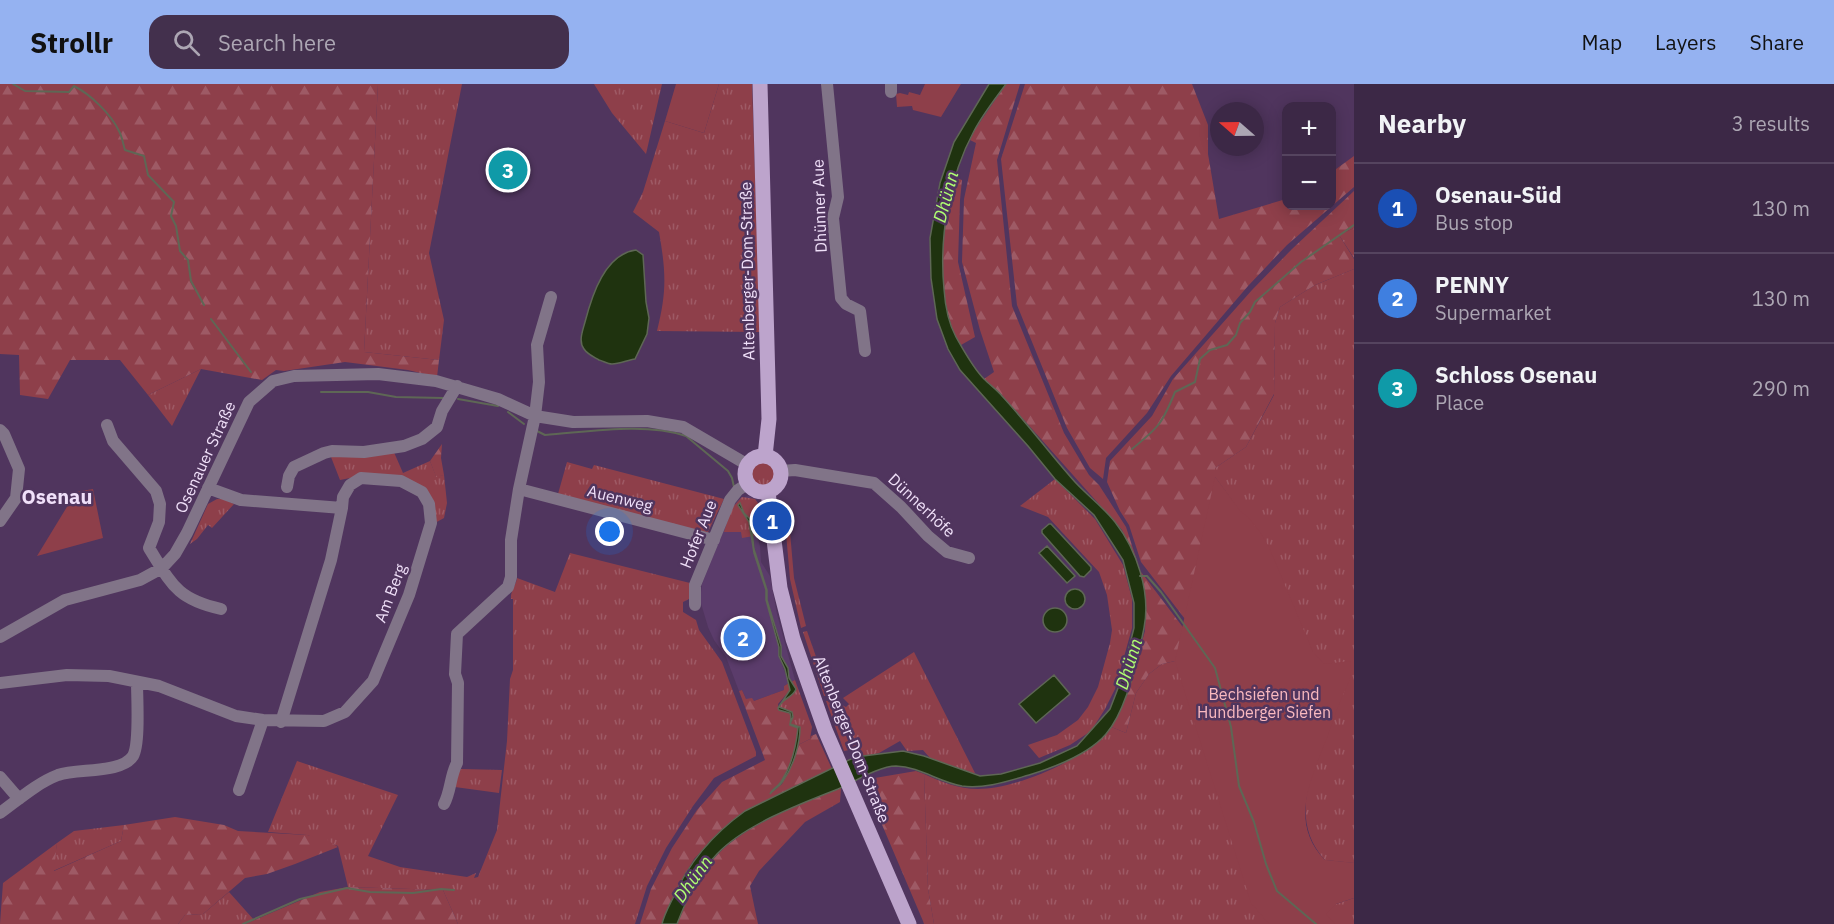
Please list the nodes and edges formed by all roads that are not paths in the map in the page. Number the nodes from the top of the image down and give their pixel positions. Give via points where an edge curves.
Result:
1 (760, 84) edge
2 (827, 84) edge
3 (551, 297) dead end
4 (865, 351) dead end
5 (457, 386) junction
6 (536, 417) junction
7 (107, 425) dead end
8 (0, 430) edge
9 (765, 456) junction
10 (748, 465) junction
11 (781, 471) junction
12 (747, 484) junction
13 (287, 487) dead end
14 (208, 488) junction
15 (519, 489) junction
16 (768, 492) junction
17 (342, 508) junction
18 (0, 521) edge
19 (714, 540) junction
20 (969, 558) dead end
21 (162, 568) junction
22 (694, 605) dead end
23 (221, 609) dead end
24 (0, 637) edge
25 (137, 682) junction
26 (0, 684) edge
27 (263, 720) junction
28 (281, 722) junction
29 (231, 773) dead end
30 (0, 777) edge
31 (244, 777) junction
32 (239, 790) dead end
33 (19, 799) junction
34 (444, 804) dead end
35 (0, 813) edge
36 (909, 924) edge

1 - 9 main road, Altenberger-Dom-Straße via 769,419
2 - 4 street, Dhünner Aue via 838,197 832,218 841,298 860,310
3 - 6 street via 537,345
5 - 6 street, Osenauer Straße
5 - 13 street via 436,427 422,439 404,446 364,452 332,451 291,462
5 - 14 street, Osenauer Straße via 378,374 294,376 273,381 249,402
6 - 10 street, Osenauer Straße via 573,422 647,421 683,427
6 - 15 street
7 - 21 street via 108,445 156,491 159,522 149,549
8 - 18 street via 19,469 16,498
9 - 10 main road
9 - 11 main road via 775,460
10 - 12 main road
11 - 16 main road via 779,483
11 - 20 street, Dünnerhöfe via 805,471 874,483 947,552
12 - 16 main road via 758,492
12 - 19 street, Hofer Aue via 730,500
14 - 17 street via 241,500
14 - 21 street, Osenauer Straße via 179,547
15 - 19 street, Auenweg
15 - 34 street via 508,587 457,634 457,763
16 - 36 main road, Altenberger-Dom-Straße via 780,588 793,639 814,701
17 - 28 street, Am Berg via 331,560
17 - 28 street, Am Berg via 350,485 361,478 401,482 422,492 432,523 409,595 373,681 345,712 324,721
19 - 22 street, Hofer Aue via 695,585
21 - 23 street via 182,595
21 - 24 street, Osenauer Straße via 140,580 65,600
25 - 26 street, Am Berg via 109,676 67,675
25 - 27 street, Am Berg via 159,686 236,716
25 - 33 street via 133,756 122,765 59,775
27 - 28 street, Am Berg
27 - 31 street
29 - 31 street
30 - 33 street
31 - 32 street
33 - 35 street

